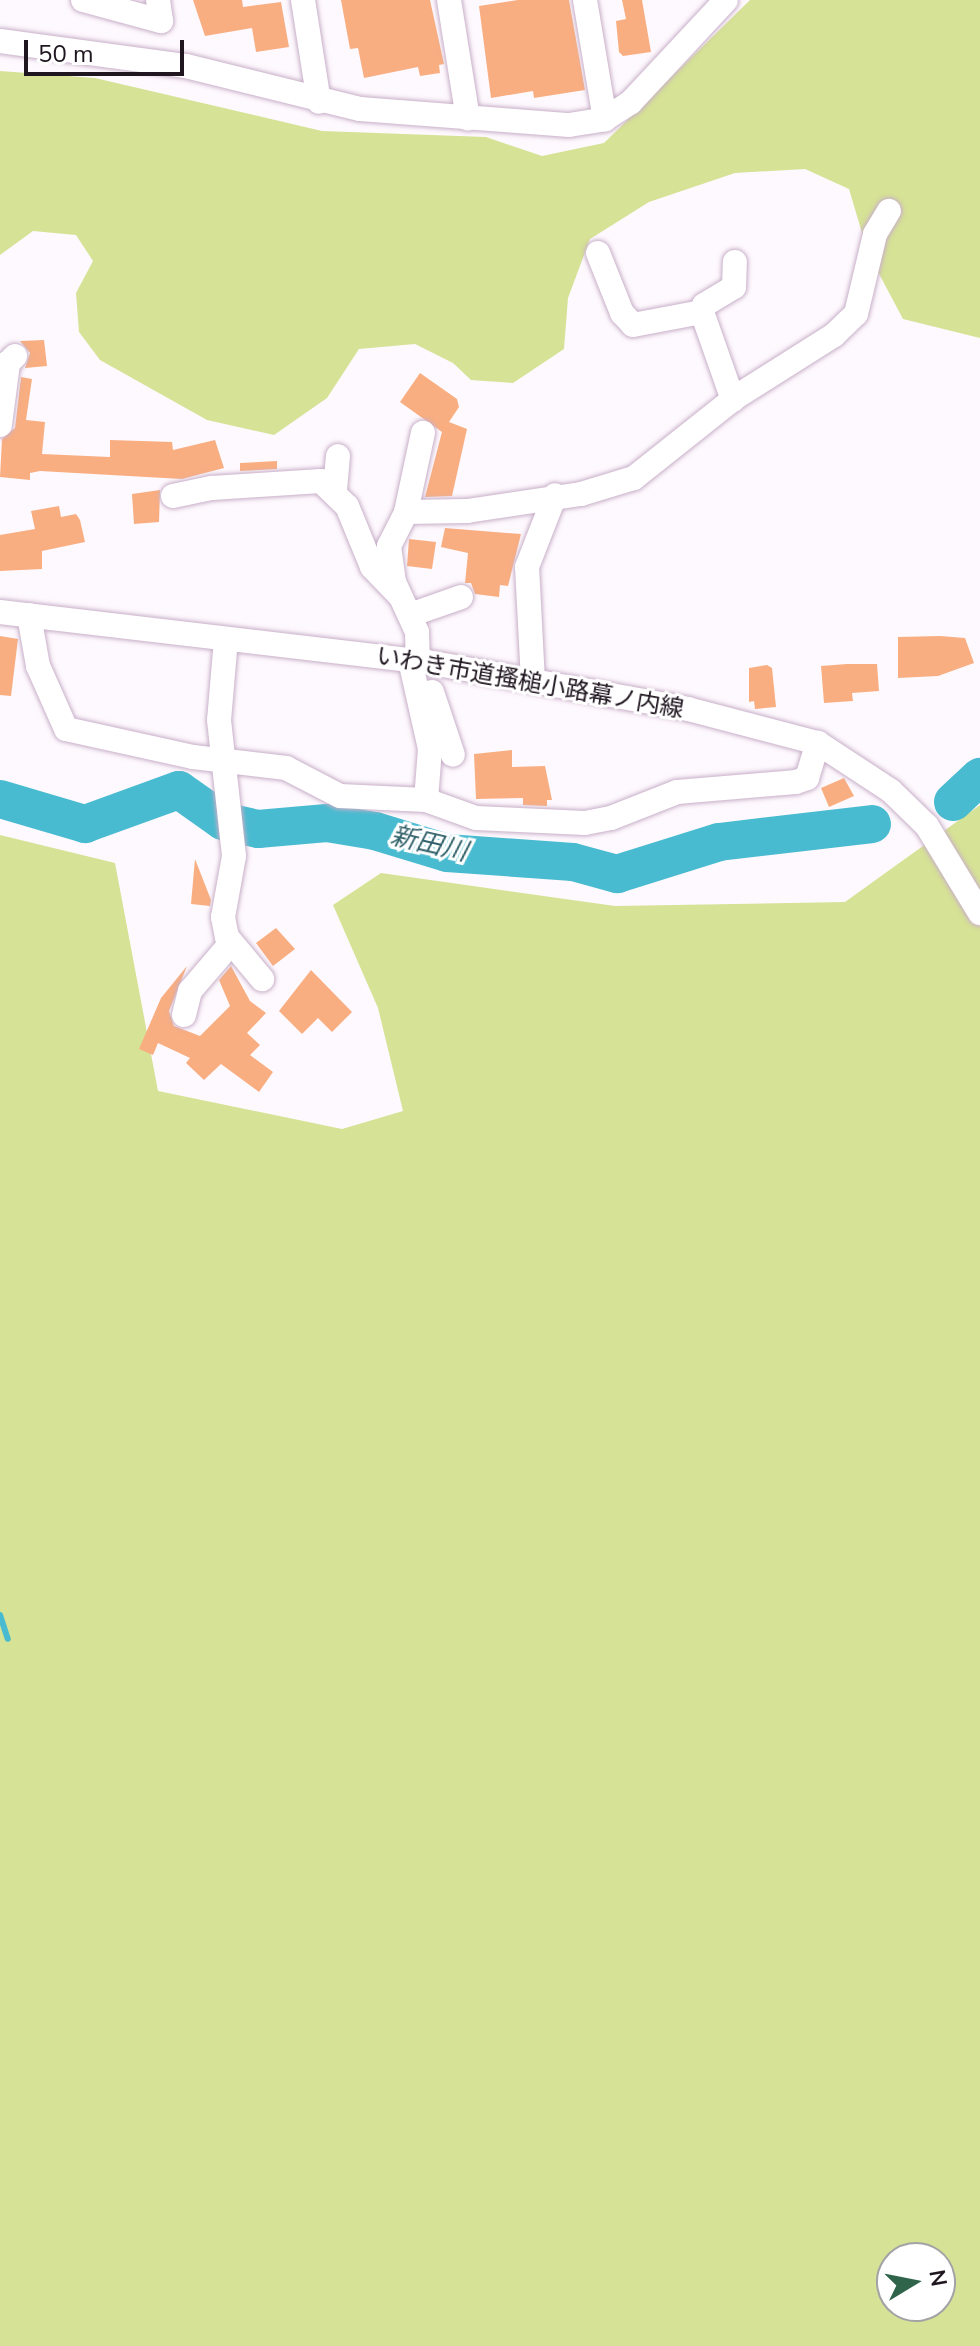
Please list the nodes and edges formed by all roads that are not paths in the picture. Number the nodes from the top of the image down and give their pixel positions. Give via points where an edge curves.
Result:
1 (83, 0) edge
2 (158, 0) edge
3 (303, 0) edge
4 (449, 0) edge
5 (585, 0) edge
6 (723, 2) edge
7 (0, 41) edge
8 (319, 102) junction
9 (468, 118) junction
10 (605, 119) junction
11 (889, 211) dead end
12 (598, 253) dead end
13 (735, 262) dead end
14 (702, 312) junction
15 (15, 356) dead end
16 (733, 400) junction
17 (0, 425) edge
18 (423, 433) dead end
19 (338, 456) dead end
20 (335, 490) junction
21 (555, 495) junction
22 (173, 496) dead end
23 (406, 512) junction
24 (461, 597) dead end
25 (405, 605) junction
26 (0, 612) edge
27 (29, 615) junction
28 (226, 639) junction
29 (418, 661) junction
30 (533, 681) junction
31 (818, 743) junction
32 (453, 755) dead end
33 (225, 761) junction
34 (426, 800) junction
35 (980, 913) edge
36 (231, 943) junction
37 (262, 979) dead end
38 (184, 1015) dead end

1 - 2 street via 161,21
3 - 8 street
4 - 9 street
5 - 10 street
6 - 10 street via 631,102
7 - 8 street via 186,66
8 - 9 street
9 - 10 street via 569,125
11 - 16 street via 875,234 856,314 834,335
12 - 14 street via 622,313 633,325
13 - 14 street via 734,287 704,305
14 - 16 street
15 - 17 street via 8,363
16 - 21 street via 634,478
18 - 23 street
19 - 20 street
20 - 22 street via 313,481
20 - 25 street via 372,567
21 - 23 street via 457,513
21 - 30 street via 527,567
23 - 25 street via 389,546
24 - 25 street
25 - 29 street
26 - 27 street, いわき市道搔槌小路幕ノ内線
27 - 28 street, いわき市道搔槌小路幕ノ内線
27 - 33 street via 38,666 66,729
28 - 29 street, いわき市道搔槌小路幕ノ内線
28 - 33 street via 219,695
29 - 30 street, いわき市道搔槌小路幕ノ内線
29 - 32 street
29 - 34 street via 430,749
30 - 31 street, いわき市道搔槌小路幕ノ内線 via 688,709
31 - 34 street via 807,778 796,782 677,792 585,823 476,818
31 - 35 street, いわき市道搔槌小路幕ノ内線 via 891,791 927,826
33 - 34 street via 286,768 340,796
33 - 36 street via 233,824 223,917
36 - 37 street
36 - 38 street via 190,991

